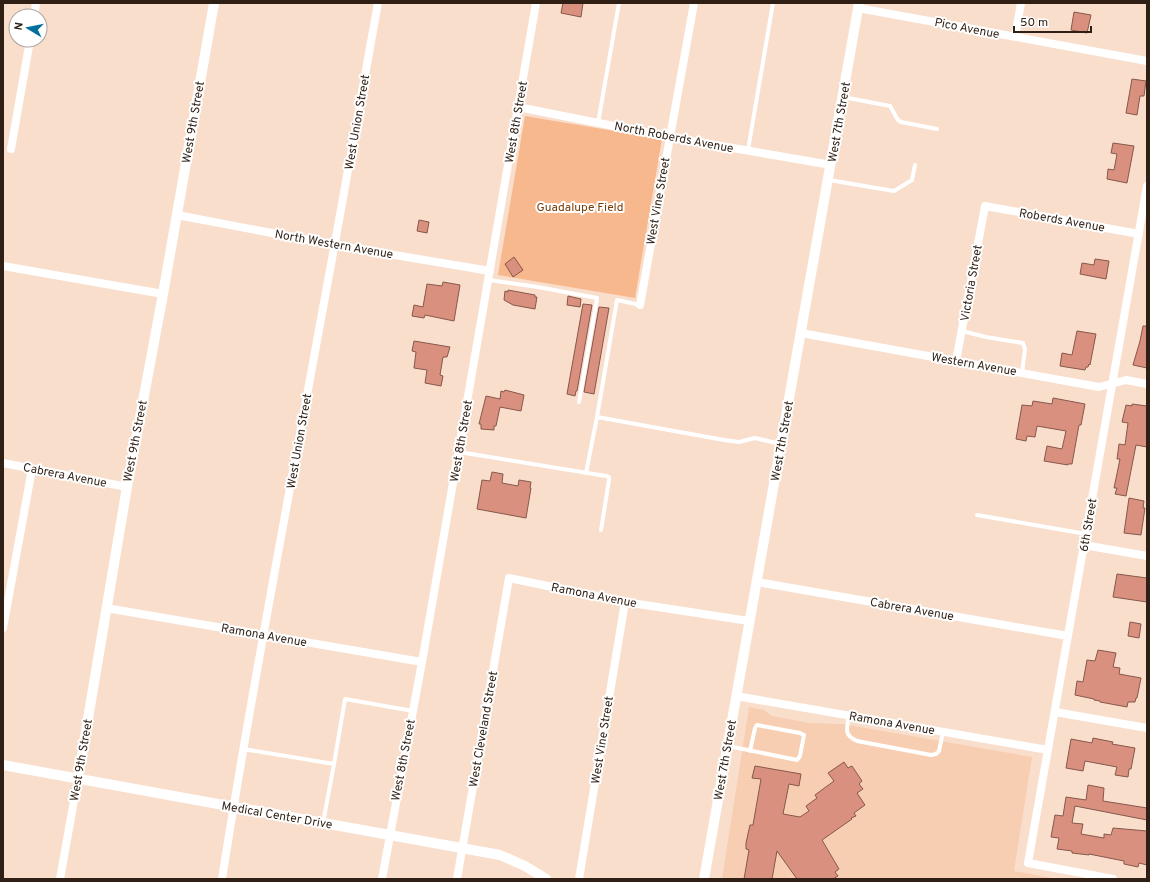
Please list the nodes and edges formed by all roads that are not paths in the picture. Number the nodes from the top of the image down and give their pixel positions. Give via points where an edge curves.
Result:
1 (214, 3) edge
2 (378, 3) edge
3 (536, 3) edge
4 (619, 3) edge
5 (694, 3) edge
6 (773, 3) edge
7 (1021, 3) edge
8 (858, 6) edge
9 (1015, 37) junction
10 (29, 48) edge
11 (1147, 61) edge
12 (843, 97) junction
13 (518, 107) junction
14 (598, 123) junction
15 (938, 129) dead end
16 (669, 137) junction
17 (11, 149) dead end
18 (748, 151) junction
19 (831, 165) junction
20 (915, 165) dead end
21 (828, 180) junction
22 (1147, 186) edge
23 (985, 206) joint
24 (177, 216) junction
25 (1144, 220) edge
26 (1139, 234) junction
27 (335, 244) junction
28 (3, 266) edge
29 (490, 271) junction
30 (489, 280) junction
31 (163, 294) junction
32 (640, 304) joint
33 (962, 331) junction
34 (801, 333) junction
35 (956, 361) junction
36 (1022, 373) junction
37 (1113, 384) junction
38 (1147, 384) edge
39 (580, 402) dead end
40 (597, 417) junction
41 (781, 444) junction
42 (459, 452) junction
43 (3, 463) edge
44 (32, 469) junction
45 (586, 473) junction
46 (127, 487) junction
47 (977, 515) dead end
48 (601, 530) dead end
49 (1086, 534) junction
50 (1084, 545) junction
51 (1147, 556) edge
52 (510, 578) joint
53 (757, 582) junction
54 (626, 602) junction
55 (106, 608) junction
56 (750, 621) junction
57 (3, 628) edge
58 (263, 635) junction
59 (1068, 636) junction
60 (422, 662) junction
61 (736, 696) junction
62 (413, 712) junction
63 (1055, 712) junction
64 (849, 715) junction
65 (1147, 728) edge
66 (943, 732) junction
67 (728, 746) junction
68 (244, 748) junction
69 (1048, 750) junction
70 (750, 751) junction
71 (334, 764) junction
72 (3, 765) edge
73 (78, 778) junction
74 (233, 807) junction
75 (323, 823) junction
76 (389, 835) junction
77 (462, 848) junction
78 (60, 879) edge
79 (222, 879) edge
80 (382, 879) edge
81 (457, 879) edge
82 (546, 879) edge
83 (579, 879) edge
84 (704, 879) edge
85 (1113, 879) edge

1 - 24 street, West 9th Street
2 - 27 street, West Union Street
3 - 13 street, West 8th Street
4 - 14 lane
5 - 16 street, West Vine Street
6 - 18 lane
7 - 9 street
8 - 9 street, Pico Avenue
8 - 12 street, West 7th Street
9 - 11 street, Pico Avenue
10 - 17 street
12 - 15 lane via 890,106 902,122
12 - 19 street, West 7th Street
13 - 14 street, North Roberds Avenue
13 - 29 street, West 8th Street
14 - 16 street, North Roberds Avenue
16 - 18 street, North Roberds Avenue
16 - 32 street, West Vine Street
18 - 19 street, North Roberds Avenue
19 - 21 street, West 7th Street
20 - 21 lane via 912,180 894,191
21 - 34 street, West 7th Street
22 - 25 street, 6th Street
23 - 26 street, Roberds Avenue
23 - 33 street, Victoria Street
24 - 27 street, North Western Avenue
24 - 31 street, West 9th Street
25 - 26 street, 6th Street
26 - 37 street, 6th Street
27 - 29 street, North Western Avenue
27 - 58 street, West Union Street
28 - 31 street
29 - 30 street, West 8th Street
30 - 39 lane via 597,298
30 - 42 street, West 8th Street
31 - 46 street, West 9th Street
32 - 40 lane via 617,300
33 - 35 street, Victoria Street
33 - 36 lane via 986,338 1023,343 1025,349
34 - 35 street, Western Avenue
34 - 41 street, West 7th Street
35 - 36 street, Western Avenue
36 - 37 street, Western Avenue via 1098,387
37 - 38 street, Western Avenue via 1126,380
37 - 49 street, 6th Street
40 - 41 lane via 724,440 740,442 755,438
40 - 45 lane
41 - 53 street, West 7th Street
42 - 45 lane
42 - 60 street, West 8th Street
43 - 44 street, Cabrera Avenue
44 - 46 street, Cabrera Avenue
44 - 57 street
45 - 48 lane via 609,478
46 - 55 street, West 9th Street
47 - 49 lane
49 - 50 street, 6th Street
50 - 51 street
50 - 59 street, 6th Street
52 - 54 street, Ramona Avenue
52 - 77 street, West Cleveland Street
53 - 56 street, West 7th Street
53 - 59 street, Cabrera Avenue
54 - 56 street, Ramona Avenue
54 - 83 street, West Vine Street
55 - 58 street, Ramona Avenue
55 - 73 street, West 9th Street
56 - 61 street, West 7th Street
58 - 60 street, Ramona Avenue
58 - 68 street, West Union Street
59 - 63 street, 6th Street
60 - 62 street, West 8th Street
61 - 64 street, Ramona Avenue
61 - 67 street, West 7th Street
62 - 71 lane via 345,699
62 - 76 street, West 8th Street
63 - 65 street
63 - 69 street, 6th Street
64 - 66 street, Ramona Avenue
64 - 66 lane via 846,731 849,737 857,741 936,754
66 - 69 street, Ramona Avenue
67 - 70 lane
67 - 84 street, West 7th Street
68 - 71 lane
68 - 74 street, West Union Street
69 - 85 street, 6th Street via 1028,863
70 - 70 lane via 797,760 804,735 758,725
71 - 75 lane
72 - 73 street, Medical Center Drive
73 - 74 street, Medical Center Drive
73 - 78 street, West 9th Street
74 - 75 street, Medical Center Drive
74 - 79 street, West Union Street
75 - 76 street, Medical Center Drive
76 - 77 street, Medical Center Drive
76 - 80 street, West 8th Street
77 - 81 street, West Cleveland Street
77 - 82 street, Medical Center Drive via 500,855

